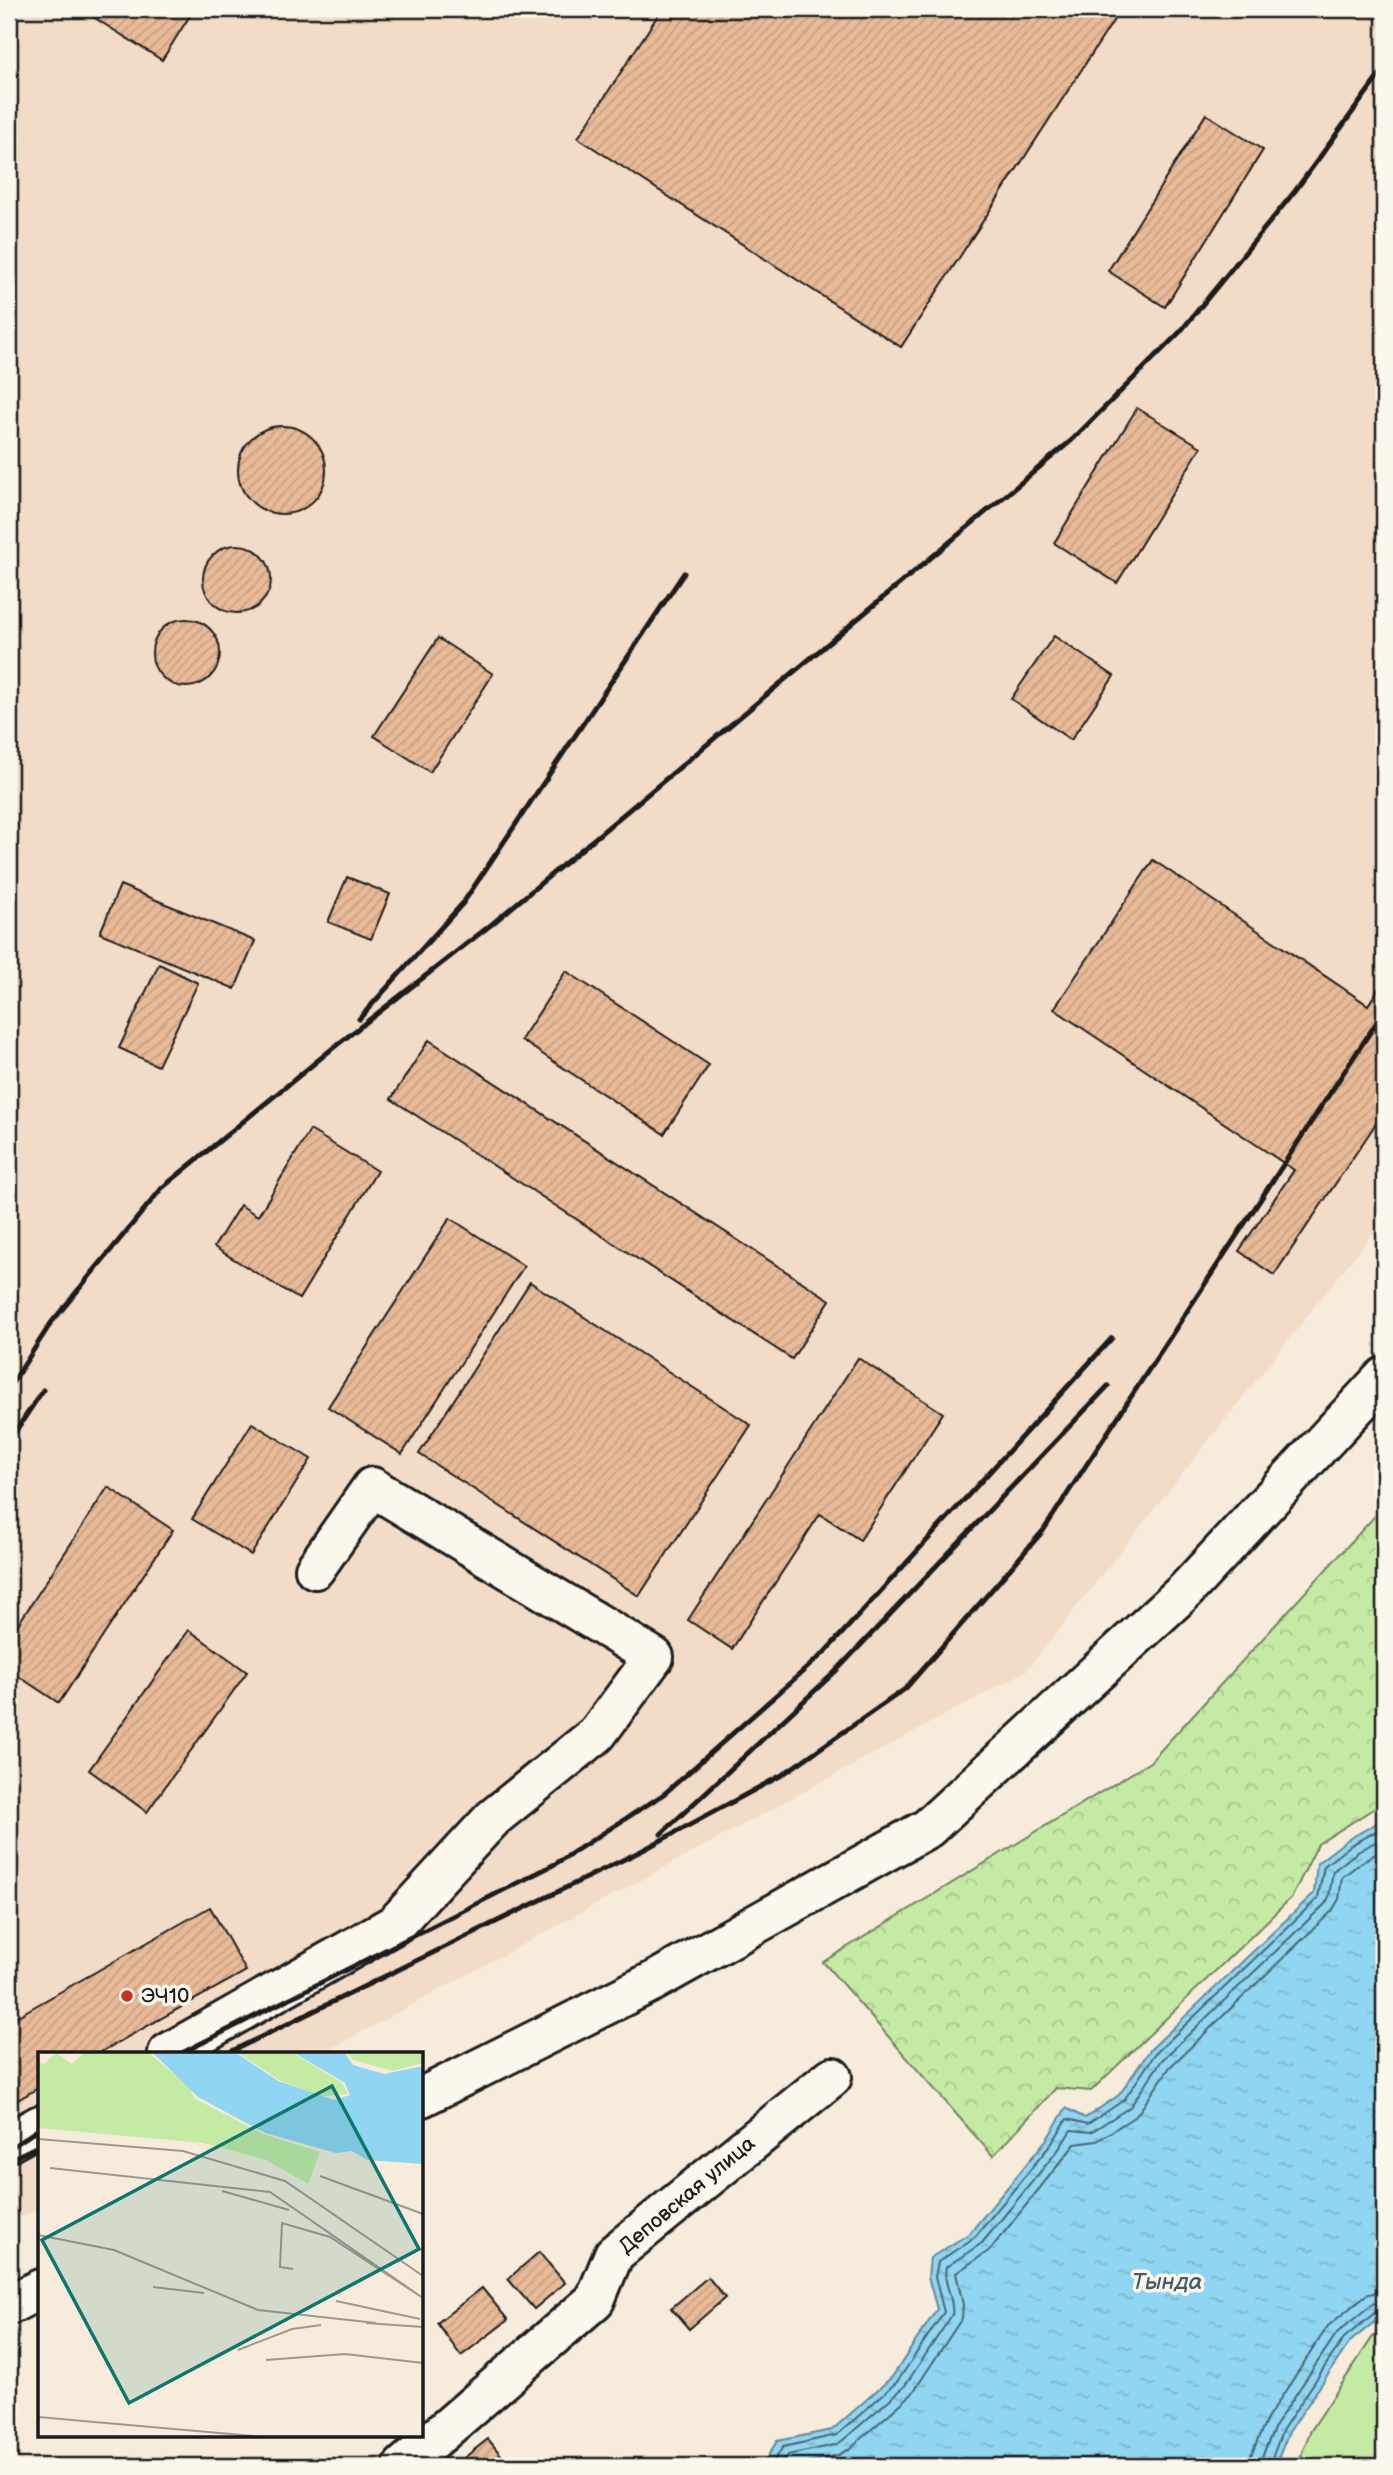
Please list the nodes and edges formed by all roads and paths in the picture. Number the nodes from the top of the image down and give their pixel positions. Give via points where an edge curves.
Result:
1 (1384, 1377) edge
2 (315, 1569) dead end
3 (170, 2052) edge
4 (832, 2077) dead end
5 (424, 2096) edge
6 (38, 2126) edge
7 (9, 2142) edge
8 (38, 2290) edge
9 (9, 2305) edge
10 (403, 2466) edge

1 - 5 street via 1186,1590 928,1828 654,1981
2 - 3 street via 372,1487 654,1657 597,1734 493,1818 395,1924
4 - 10 street, Деповская улица via 614,2254 595,2300
6 - 7 street
8 - 9 street

